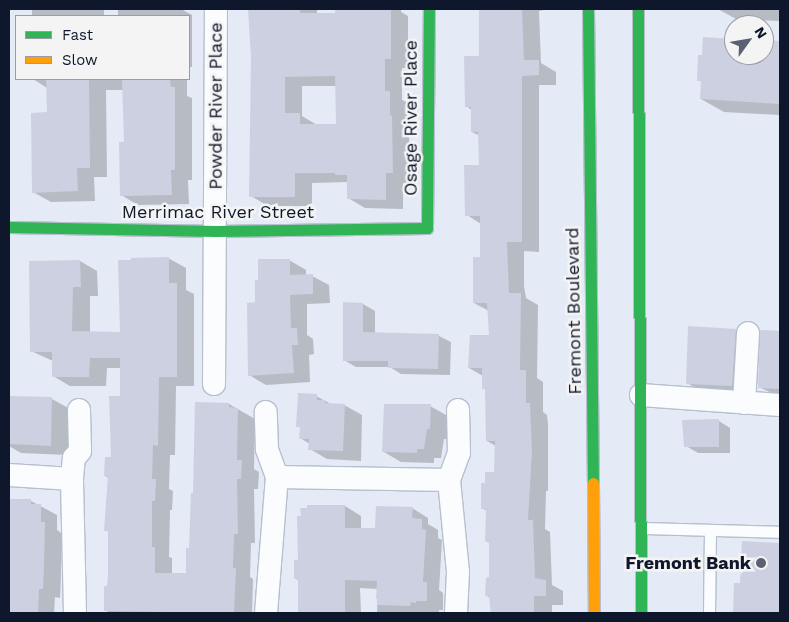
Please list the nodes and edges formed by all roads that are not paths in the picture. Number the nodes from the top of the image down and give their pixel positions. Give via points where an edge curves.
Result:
1 (216, 9) edge
2 (429, 9) edge
3 (588, 9) edge
4 (638, 9) edge
5 (9, 227) edge
6 (427, 228) joint
7 (216, 231) junction
8 (748, 333) dead end
9 (214, 384) dead end
10 (641, 395) junction
11 (744, 403) junction
12 (780, 405) edge
13 (79, 410) dead end
14 (458, 410) dead end
15 (266, 412) dead end
16 (9, 475) edge
17 (277, 477) junction
18 (72, 479) junction
19 (449, 480) junction
20 (641, 528) junction
21 (710, 531) junction
22 (780, 532) edge
23 (75, 613) edge
24 (266, 613) edge
25 (456, 613) edge
26 (594, 613) edge
27 (641, 613) edge
28 (709, 613) edge

1 - 7 street, Powder River Place
2 - 6 main road, Osage River Place
3 - 26 main road, Fremont Boulevard
4 - 10 main road
5 - 7 main road, Merrimac River Street
6 - 7 main road, Merrimac River Street
7 - 9 street, Powder River Place
8 - 11 street
10 - 11 street
10 - 20 main road
11 - 12 street
13 - 18 street via 80,451 74,458
14 - 19 street via 460,453
15 - 17 street via 267,449
16 - 18 street
17 - 19 street
17 - 24 street
18 - 23 street
19 - 25 street via 458,572
20 - 21 lane
20 - 27 main road
21 - 22 lane
21 - 28 lane

